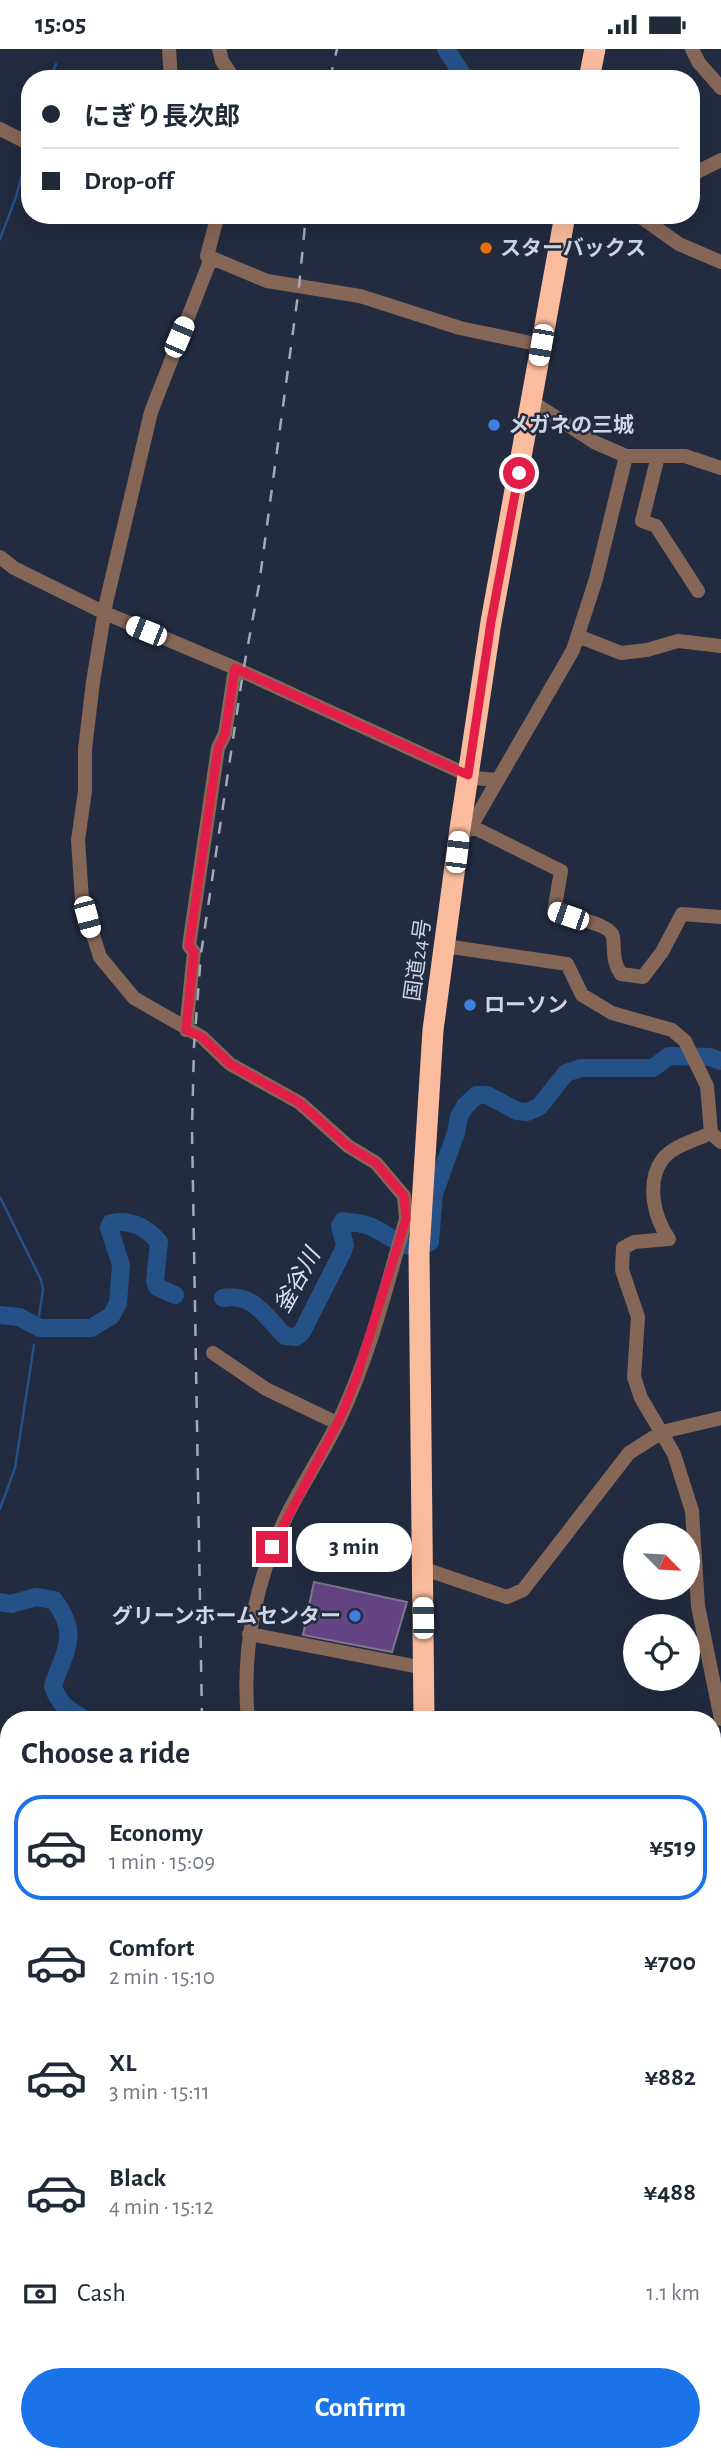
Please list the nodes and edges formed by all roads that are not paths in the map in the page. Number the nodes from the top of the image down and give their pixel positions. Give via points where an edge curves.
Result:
1 (169, 49) edge
2 (219, 49) edge
3 (595, 49) edge
4 (692, 49) edge
5 (170, 70) edge
6 (228, 70) edge
7 (591, 70) edge
8 (721, 88) edge
9 (0, 129) edge
10 (21, 140) edge
11 (721, 160) edge
12 (700, 170) edge
13 (215, 224) edge
14 (563, 224) edge
15 (651, 224) edge
16 (207, 256) junction
17 (721, 262) edge
18 (541, 345) junction
19 (531, 401) junction
20 (626, 456) junction
21 (658, 456) junction
22 (721, 468) edge
23 (0, 557) edge
24 (698, 591) dead end
25 (105, 613) junction
26 (578, 636) junction
27 (721, 646) edge
28 (235, 668) junction
29 (468, 775) junction
30 (496, 781) junction
31 (465, 829) junction
32 (721, 917) edge
33 (445, 946) junction
34 (186, 1030) junction
35 (716, 1137) edge
36 (409, 1243) junction
37 (213, 1353) dead end
38 (721, 1418) edge
39 (337, 1423) junction
40 (662, 1433) junction
41 (422, 1568) junction
42 (249, 1634) junction
43 (424, 1668) junction
44 (248, 1711) edge
45 (424, 1711) edge
46 (719, 1711) edge

1 - 5 street
2 - 6 street
3 - 7 highway
4 - 8 street
9 - 10 street
11 - 12 street
13 - 16 street
14 - 18 highway, 国道24号
15 - 17 street via 679,244
16 - 18 street via 267,281 360,296 460,328
16 - 25 street via 210,261 151,412
18 - 19 highway, 国道24号
19 - 20 street via 594,442
19 - 29 highway, 国道24号
20 - 21 street
20 - 26 street
21 - 22 street via 685,456
21 - 24 street via 642,521 656,526
23 - 25 street
25 - 28 street
25 - 34 street via 85,749 78,840 82,899 100,957 114,976 143,1006
26 - 27 street via 621,653 678,641
26 - 30 street
28 - 29 street
28 - 34 street via 225,734 218,748 189,946 194,952
29 - 30 street
29 - 31 highway, 国道24号
30 - 31 street
31 - 32 street via 477,829 561,871 554,912 606,925 613,934 614,964 621,974 643,977 682,914
31 - 33 highway, 国道24号
33 - 35 street via 567,964 582,995 612,1013 672,1030 685,1041 707,1086
33 - 36 highway, 国道24号
34 - 36 street via 202,1037 230,1064 300,1103 348,1146 376,1163 404,1196
35 - 40 street via 678,1148 662,1159 654,1181 655,1205 669,1239 634,1242 621,1254 638,1317 634,1377
36 - 39 street
36 - 41 highway, 国道24号
37 - 39 street via 266,1389
38 - 40 street
39 - 42 street via 272,1547
40 - 41 street via 629,1453 523,1590 507,1597
40 - 46 street via 681,1472 692,1511 698,1606
41 - 43 highway, 国道24号
42 - 43 street
42 - 44 street
43 - 45 highway, 国道24号

